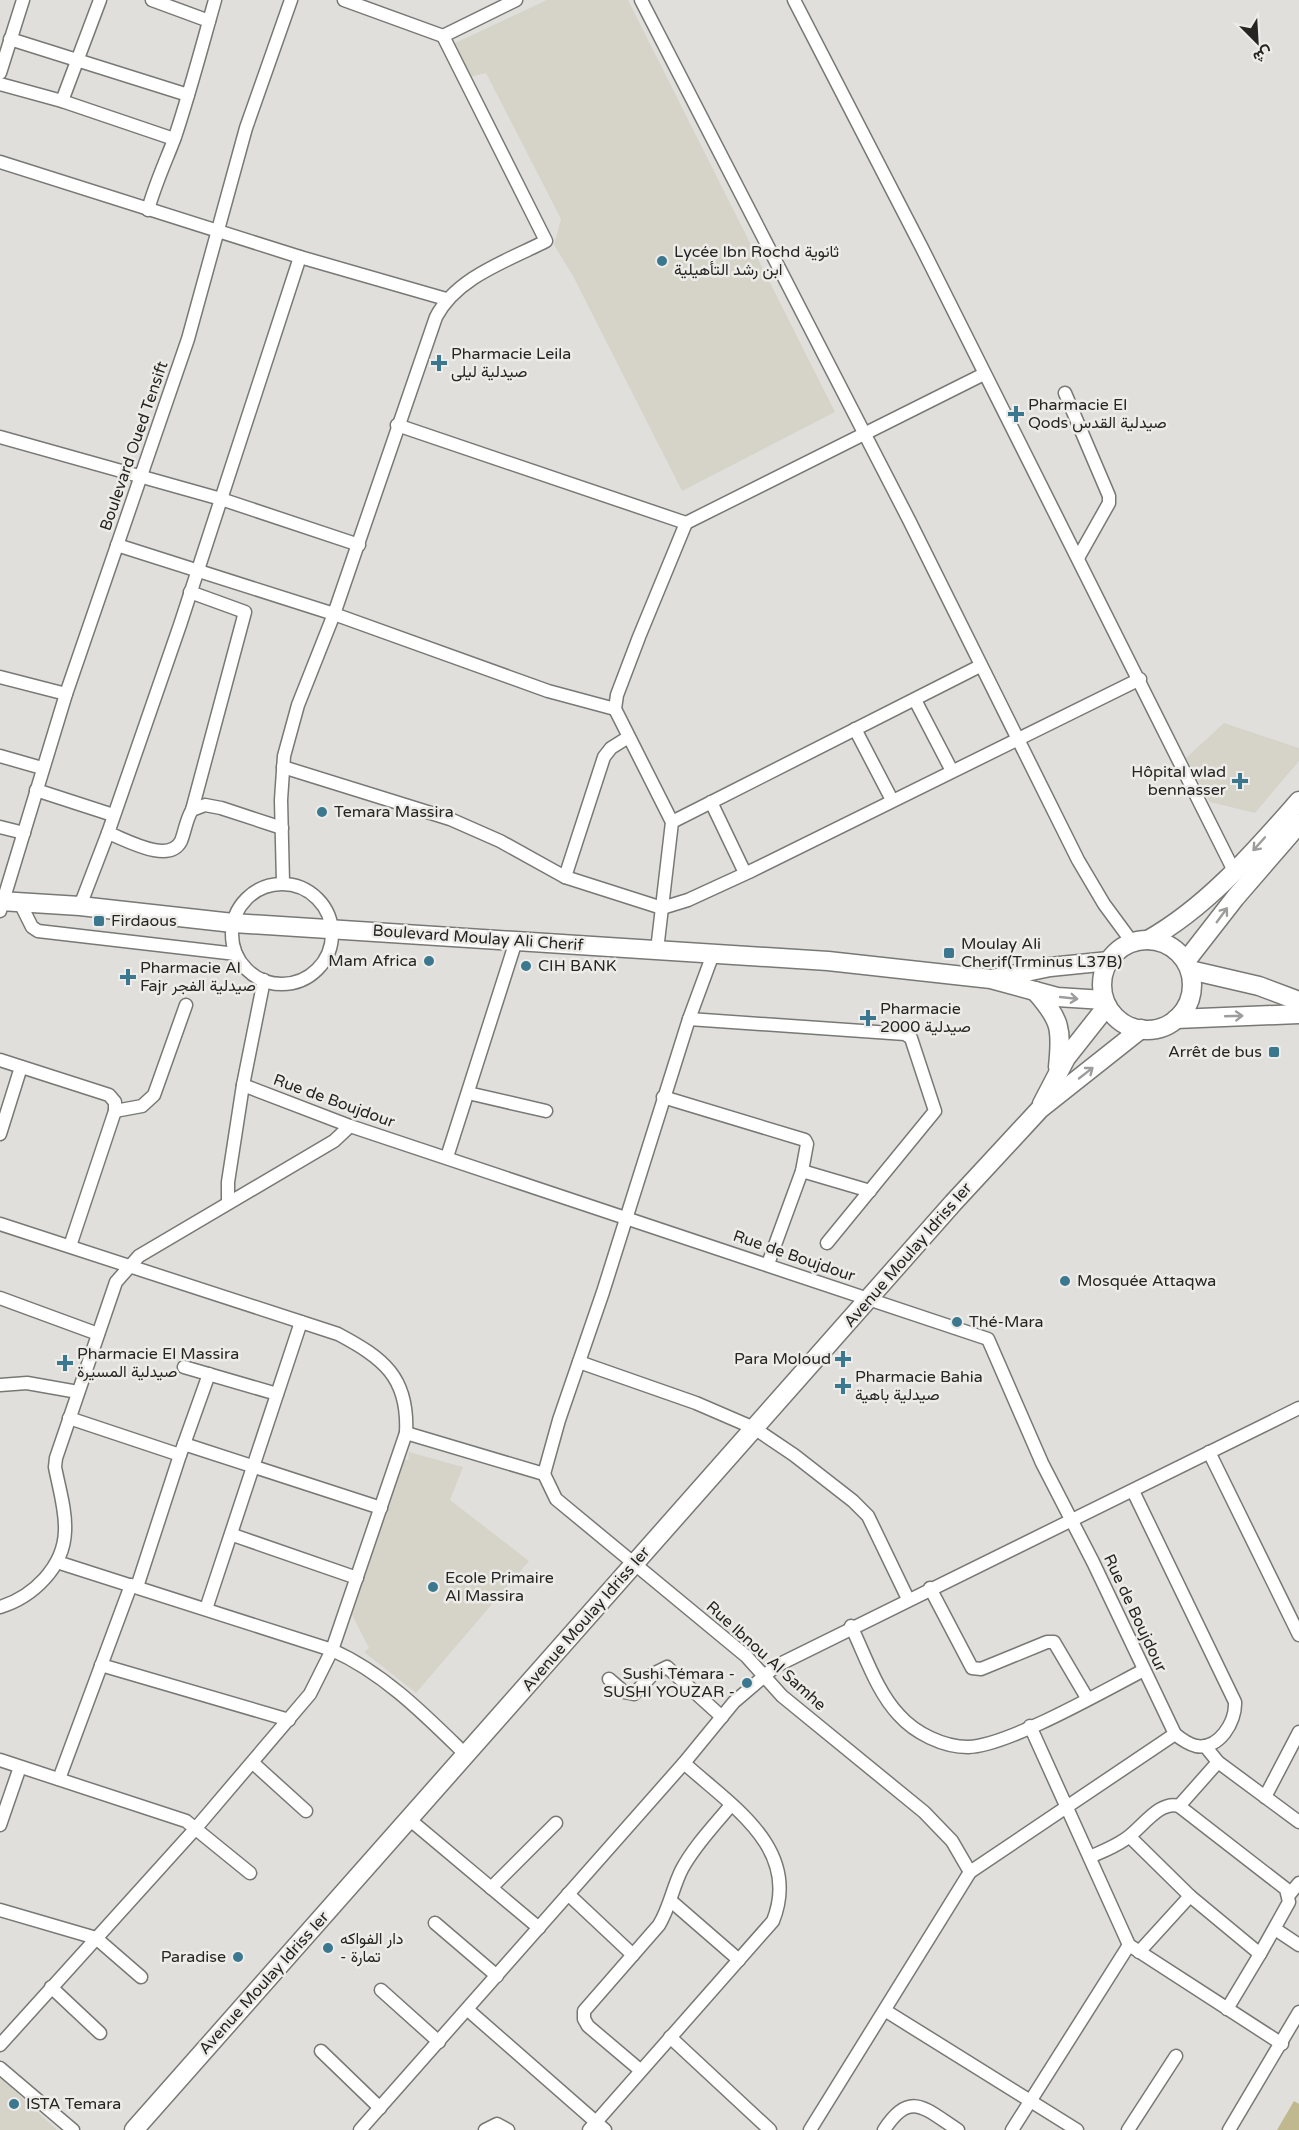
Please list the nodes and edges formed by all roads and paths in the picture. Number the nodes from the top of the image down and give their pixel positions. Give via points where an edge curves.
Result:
1 (23, 0) edge
2 (100, 0) edge
3 (152, 0) edge
4 (215, 0) edge
5 (291, 0) edge
6 (344, 0) edge
7 (516, 0) edge
8 (641, 0) edge
9 (794, 0) edge
10 (209, 21) junction
11 (443, 36) junction
12 (10, 39) junction
13 (78, 60) junction
14 (0, 73) edge
15 (0, 84) edge
16 (188, 95) junction
17 (63, 101) junction
18 (174, 138) junction
19 (0, 162) edge
20 (148, 210) junction
21 (216, 231) junction
22 (300, 257) junction
23 (446, 299) junction
24 (984, 374) junction
25 (1065, 393) dead end
26 (397, 425) junction
27 (863, 436) junction
28 (0, 437) edge
29 (141, 476) junction
30 (221, 499) junction
31 (686, 523) junction
32 (117, 545) junction
33 (359, 545) junction
34 (1078, 558) junction
35 (197, 569) junction
36 (190, 591) junction
37 (334, 614) junction
38 (980, 666) junction
39 (0, 677) edge
40 (1140, 679) junction
41 (66, 694) junction
42 (915, 699) junction
43 (615, 709) junction
44 (855, 729) junction
45 (627, 738) junction
46 (1017, 739) junction
47 (0, 756) edge
48 (283, 767) junction
49 (42, 768) junction
50 (952, 771) junction
51 (36, 790) junction
52 (892, 800) junction
53 (1299, 801) edge
54 (711, 802) junction
55 (192, 810) junction
56 (113, 815) junction
57 (672, 822) junction
58 (1299, 824) edge
59 (0, 827) edge
60 (282, 828) junction
61 (24, 833) junction
62 (108, 833) junction
63 (1234, 871) junction
64 (745, 873) junction
65 (565, 877) junction
66 (283, 883) junction
67 (6, 904) edge
68 (80, 906) junction
69 (662, 908) junction
70 (232, 923) junction
71 (331, 928) junction
72 (516, 941) junction
73 (1140, 941) junction
74 (657, 950) junction
75 (236, 954) junction
76 (713, 954) junction
77 (1109, 961) junction
78 (1188, 966) junction
79 (991, 979) junction
80 (264, 980) junction
81 (1035, 991) junction
82 (1299, 1001) edge
83 (1106, 1003) junction
84 (186, 1005) dead end
85 (1299, 1014) edge
86 (689, 1019) junction
87 (1176, 1019) junction
88 (1141, 1029) junction
89 (0, 1060) edge
90 (21, 1067) junction
91 (1058, 1072) junction
92 (243, 1085) junction
93 (468, 1093) junction
94 (663, 1097) junction
95 (1040, 1109) junction
96 (546, 1111) dead end
97 (115, 1112) junction
98 (350, 1126) junction
99 (0, 1134) edge
100 (447, 1156) junction
101 (802, 1171) junction
102 (870, 1191) junction
103 (228, 1201) junction
104 (627, 1217) junction
105 (0, 1224) edge
106 (827, 1243) dead end
107 (70, 1246) junction
108 (768, 1264) junction
109 (127, 1267) junction
110 (0, 1298) edge
111 (870, 1299) junction
112 (301, 1322) junction
113 (98, 1334) junction
114 (579, 1362) junction
115 (184, 1367) dead end
116 (209, 1374) junction
117 (0, 1385) edge
118 (78, 1392) junction
119 (277, 1394) junction
120 (1299, 1408) edge
121 (69, 1418) junction
122 (754, 1428) junction
123 (406, 1433) junction
124 (182, 1449) junction
125 (1209, 1452) junction
126 (254, 1465) junction
127 (544, 1474) junction
128 (1133, 1491) junction
129 (381, 1508) junction
130 (1071, 1521) junction
131 (233, 1535) junction
132 (57, 1562) junction
133 (634, 1565) junction
134 (357, 1578) junction
135 (134, 1586) junction
136 (930, 1588) junction
137 (908, 1599) junction
138 (0, 1606) edge
139 (206, 1609) junction
140 (851, 1626) junction
141 (1299, 1635) edge
142 (332, 1650) junction
143 (101, 1665) junction
144 (1144, 1670) junction
145 (762, 1675) junction
146 (609, 1679) dead end
147 (1087, 1698) junction
148 (722, 1717) junction
149 (289, 1720) junction
150 (1030, 1726) junction
151 (1299, 1732) edge
152 (1175, 1734) junction
153 (1205, 1746) junction
154 (466, 1755) junction
155 (0, 1760) edge
156 (1218, 1762) junction
157 (253, 1763) junction
158 (684, 1763) junction
159 (20, 1767) junction
160 (59, 1779) junction
161 (1265, 1797) junction
162 (731, 1806) junction
163 (1179, 1806) junction
164 (1066, 1808) junction
165 (306, 1811) dead end
166 (409, 1819) junction
167 (1299, 1822) edge
168 (556, 1823) dead end
169 (0, 1825) edge
170 (196, 1828) junction
171 (1130, 1837) junction
172 (1090, 1857) junction
173 (970, 1872) junction
174 (250, 1873) dead end
175 (1299, 1884) edge
176 (491, 1888) junction
177 (568, 1894) junction
178 (1289, 1895) junction
179 (1190, 1896) junction
180 (671, 1901) junction
181 (0, 1910) edge
182 (435, 1923) dead end
183 (539, 1928) junction
184 (1275, 1929) junction
185 (96, 1938) junction
186 (1129, 1945) junction
187 (1299, 1945) edge
188 (1140, 1952) junction
189 (633, 1954) junction
190 (1260, 1954) junction
191 (739, 1960) junction
192 (497, 1976) junction
193 (141, 1977) dead end
194 (51, 1987) junction
195 (381, 1990) dead end
196 (1227, 2009) junction
197 (468, 2010) junction
198 (886, 2011) junction
199 (1299, 2012) edge
200 (100, 2033) dead end
201 (670, 2037) junction
202 (439, 2042) junction
203 (1282, 2044) junction
204 (0, 2045) edge
205 (321, 2051) dead end
206 (1176, 2056) dead end
207 (0, 2068) edge
208 (640, 2070) junction
209 (1031, 2101) junction
210 (380, 2108) junction
211 (597, 2127) edge
212 (366, 2128) edge
213 (812, 2129) edge
214 (73, 2130) edge
215 (134, 2130) edge
216 (485, 2130) edge
217 (508, 2130) edge
218 (770, 2130) edge
219 (884, 2130) edge
220 (958, 2130) edge
221 (1012, 2130) edge
222 (1077, 2130) edge
223 (1128, 2130) edge
224 (1229, 2130) edge

1 - 12 street
2 - 13 street
3 - 10 street
4 - 10 street
5 - 21 street, Boulevard Oued Tensift via 246,128
6 - 11 street
7 - 11 street
8 - 27 street
9 - 24 street
10 - 16 street
11 - 23 street via 546,242 480,276
12 - 13 street
12 - 14 street
13 - 16 street
13 - 17 street
15 - 17 street
16 - 18 street
17 - 18 street
18 - 20 street
19 - 20 street
20 - 21 street
21 - 22 street
21 - 29 street, Boulevard Oued Tensift via 188,339
22 - 23 street
22 - 30 street
23 - 26 street
24 - 27 street
24 - 34 street
25 - 34 street via 1109,496 1109,503
26 - 31 street
26 - 33 street
27 - 31 street
27 - 38 street
28 - 29 street
29 - 30 street
29 - 32 street, Boulevard Oued Tensift
30 - 33 street
30 - 35 street
31 - 43 street via 617,694
32 - 35 street
32 - 41 street, Boulevard Oued Tensift
33 - 37 street
34 - 40 street
35 - 36 street
35 - 37 street
36 - 55 street via 245,612
36 - 56 street
37 - 43 street via 548,691
37 - 48 street via 298,705
38 - 42 street
38 - 46 street
39 - 41 street
40 - 46 street
40 - 63 street
41 - 49 street, Boulevard Oued Tensift
42 - 44 street
42 - 50 street
43 - 45 street
44 - 52 street
44 - 54 street
45 - 57 street
45 - 65 street via 603,757
46 - 50 street
46 - 73 street via 1104,904
47 - 49 street
48 - 60 street
48 - 65 street via 450,819 500,840
49 - 51 street, Boulevard Oued Tensift
50 - 52 street
51 - 56 street
51 - 61 street, Boulevard Oued Tensift
52 - 64 street
53 -> 63 main road
54 - 57 street
54 - 64 street
55 - 60 street via 205,805 221,808
55 - 62 street via 180,842 168,852 158,852
56 - 62 street
57 - 69 street
78 -> 58 main road via 1234,898
59 - 61 street
60 - 66 street
61 - 67 street, Boulevard Oued Tensift
62 - 68 street
63 - 73 main road via 1184,917
64 - 69 street
65 - 69 street
66 - 70 street via 252,894 240,906
66 - 71 street via 316,896 327,910
67 - 68 main road, Boulevard Moulay Ali Cherif
67 - 75 street via 38,931
68 - 70 main road, Boulevard Moulay Ali Cherif
69 - 74 street
70 - 71 main road, Boulevard Moulay Ali Cherif
70 - 75 street
71 - 72 main road, Boulevard Moulay Ali Cherif
71 - 80 street via 326,958 316,970 287,984
72 - 74 main road, Boulevard Moulay Ali Cherif
72 - 93 street
73 - 77 main road via 1123,946
73 - 78 main road via 1171,946
74 - 76 main road, Boulevard Moulay Ali Cherif
75 - 80 street via 244,967
76 - 79 main road, Boulevard Moulay Ali Cherif via 828,961
76 - 86 street
77 - 79 main road, Boulevard Moulay Ali Cherif via 1050,966
77 - 83 main road via 1102,978
78 - 82 main road
78 - 87 main road via 1191,993
79 - 81 main road, Boulevard Moulay Ali Cherif
80 - 92 street
81 -> 83 main road, Boulevard Moulay Ali Cherif
81 - 91 main road via 1053,1011 1061,1029
83 - 88 main road via 1117,1018
83 - 91 main road
84 - 97 street via 154,1095 142,1106
87 -> 85 main road
86 - 94 street
86 - 102 street via 905,1034 911,1038 935,1111
87 - 88 main road via 1165,1026
95 -> 88 main road
89 - 90 street
90 - 97 street via 109,1095 115,1102
90 - 99 street
91 - 95 main road
92 - 98 street, Rue de Boujdour
92 - 103 street
93 - 96 street
93 - 100 street
94 - 101 street via 799,1137 807,1144
94 - 104 street
95 - 111 main road, Avenue Moulay Idriss Ier
97 - 107 street
98 - 100 street, Rue de Boujdour
98 - 103 street via 334,1141
100 - 104 street, Rue de Boujdour
101 - 102 street
101 - 108 street
102 - 106 street
103 - 109 street
104 - 108 street, Rue de Boujdour
104 - 114 street
105 - 107 street
107 - 109 street
108 - 111 street, Rue de Boujdour
109 - 112 street
109 - 113 street via 116,1282
110 - 113 street
111 - 122 main road, Avenue Moulay Idriss Ier
111 - 130 street, Rue de Boujdour via 988,1339
112 - 119 street
112 - 123 street via 338,1334 382,1360 405,1402
113 - 118 street
114 - 122 street
114 - 127 street
115 - 116 street
116 - 119 street
116 - 124 street
117 - 118 street via 27,1383
118 - 121 street
119 - 126 street
120 - 125 street
121 - 124 street
121 - 132 street via 55,1467 66,1532
122 - 133 main road, Avenue Moulay Idriss Ier
122 - 137 street via 861,1508 875,1527
123 - 127 street
123 - 129 street
124 - 126 street
124 - 135 street
125 - 128 street
125 - 141 street
126 - 129 street
126 - 131 street
127 - 133 street, Rue Ibnou Al Samhe via 556,1499
128 - 130 street
128 - 153 street via 1235,1702 1226,1732
129 - 134 street
130 - 136 street
130 - 144 street, Rue de Boujdour
131 - 134 street
131 - 139 street
132 - 135 street
132 - 138 street via 35,1588
133 - 145 street, Rue Ibnou Al Samhe via 746,1656
133 - 154 main road, Avenue Moulay Idriss Ier
134 - 142 street
135 - 139 street
135 - 143 street
136 - 137 street
136 - 147 street via 972,1668 981,1669 1054,1642
137 - 140 street
139 - 142 street
140 - 145 street
140 - 150 street via 885,1696 898,1714 929,1737 968,1747 988,1744
142 - 149 street via 310,1694
142 - 154 street via 354,1660 401,1695
143 - 149 street
143 - 160 street
144 - 147 street
144 - 152 street, Rue de Boujdour
145 - 148 street
145 - 173 street, Rue Ibnou Al Samhe via 782,1696 924,1812 952,1841
146 - 148 street via 624,1692 634,1694 653,1674 667,1667
147 - 150 street
148 - 158 street
149 - 157 street
150 - 164 street
151 - 161 street
152 - 153 street via 1194,1746
152 - 164 street
153 - 156 street
154 - 166 main road, Avenue Moulay Idriss Ier
155 - 159 street
156 - 161 street
156 - 163 street
157 - 165 street
157 - 170 street
158 - 162 street
158 - 177 street
159 - 160 street
159 - 169 street
160 - 170 street via 138,1803
161 - 167 street
162 - 180 street via 691,1854
162 - 191 street via 765,1838 777,1870 780,1894 774,1920
163 - 171 street via 1162,1809
163 - 178 street
164 - 172 street
164 - 173 street
166 - 176 street
166 - 215 main road, Avenue Moulay Idriss Ier
168 - 176 street
170 - 174 street
170 - 185 street
171 - 172 street
171 - 179 street
172 - 186 street
173 - 198 street
175 - 178 street
176 - 183 street
177 - 183 street
177 - 189 street
178 - 184 street
179 - 188 street
179 - 190 street
180 - 189 street via 659,1924
180 - 191 street
181 - 185 street
182 - 192 street
183 - 192 street
184 - 187 street
184 - 190 street
185 - 193 street
185 - 194 street
186 - 188 street
186 - 209 street
188 - 196 street
189 - 208 street via 583,2014 588,2026
190 - 196 street
191 - 201 street
192 - 197 street
194 - 200 street
194 - 204 street
195 - 202 street
196 - 203 street
197 - 202 street
197 - 211 street
198 - 209 street
198 - 213 street
199 - 203 street
201 - 208 street
201 - 218 street
202 - 210 street
203 - 224 street
205 - 210 street
206 - 223 street
207 - 214 street
208 - 211 street
209 - 221 street
209 - 222 street
210 - 212 street
216 - 217 street via 497,2124
219 - 220 street via 900,2108 907,2105 916,2106

